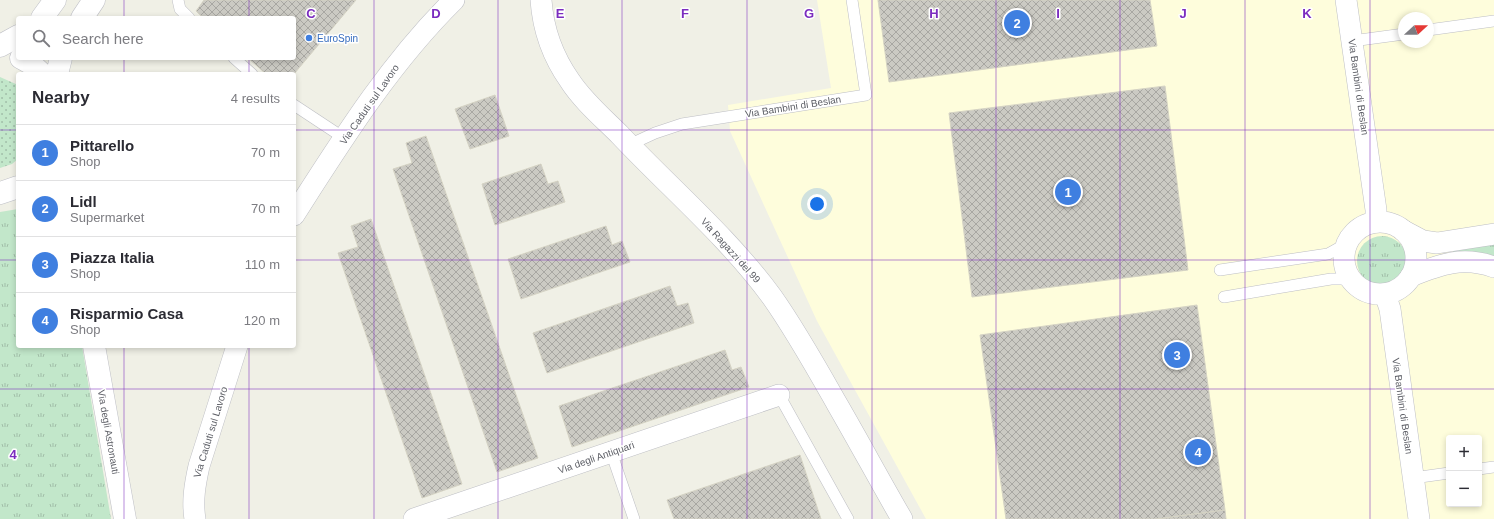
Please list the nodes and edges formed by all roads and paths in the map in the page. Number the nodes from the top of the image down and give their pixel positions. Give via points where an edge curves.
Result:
1 (55, 0) edge
2 (94, 0) edge
3 (178, 0) edge
4 (454, 0) edge
5 (541, 0) edge
6 (852, 0) edge
7 (1346, 0) edge
8 (43, 16) edge
9 (83, 16) edge
10 (187, 16) edge
11 (1494, 21) edge
12 (1434, 29) edge
13 (1398, 35) edge
14 (16, 37) edge
15 (1352, 41) junction
16 (0, 46) edge
17 (0, 51) edge
18 (16, 56) edge
19 (24, 60) edge
20 (60, 60) edge
21 (236, 60) edge
22 (40, 72) edge
23 (58, 72) edge
24 (250, 72) edge
25 (296, 106) edge
26 (344, 138) junction
27 (629, 145) junction
28 (16, 188) edge
29 (0, 193) edge
30 (296, 212) edge
31 (1376, 222) junction
32 (1404, 231) junction
33 (1494, 234) edge
34 (1346, 244) junction
35 (1494, 267) edge
36 (1220, 270) dead end
37 (1411, 276) junction
38 (1350, 279) junction
39 (1385, 294) junction
40 (1224, 297) dead end
41 (94, 348) edge
42 (236, 348) edge
43 (779, 395) joint
44 (610, 452) junction
45 (1494, 467) edge
46 (1482, 469) edge
47 (1446, 473) edge
48 (1413, 478) junction
49 (125, 519) edge
50 (195, 519) edge
51 (414, 519) edge
52 (634, 519) edge
53 (848, 519) edge
54 (902, 519) edge
55 (1419, 519) edge

1 - 8 main road
2 - 9 main road
3 - 10 lane via 180,10
4 - 26 street, Via Caduti sul Lavoro via 433,20 396,64
5 - 27 street, Via Ragazzi del 99 via 542,18 550,42 570,81
6 - 27 lane, Via Bambini di Beslan via 866,95 682,124 655,132
7 - 15 street, Via Bambini di Beslan
11 - 12 lane
13 - 15 lane
14 - 16 main road
15 - 31 street, Via Bambini di Beslan
17 - 18 main road
19 - 22 main road
20 - 23 main road
21 - 24 lane
25 - 26 lane
26 - 30 street, Via Caduti sul Lavoro
27 - 54 street, Via Ragazzi del 99 via 710,225 746,264 772,298 800,338
28 - 29 main road
31 - 32 street via 1396,225
31 - 34 street via 1358,228
32 - 33 street via 1423,241 1437,243
32 - 37 street via 1414,247 1416,256
34 - 36 lane via 1328,254
34 - 38 street via 1343,256
35 - 37 street via 1461,261 1434,266
37 - 39 street via 1404,284
38 - 39 street via 1365,291
38 - 40 lane via 1331,279
39 - 48 street, Via Bambini di Beslan via 1390,308
41 - 49 main road, Via degli Astronauti
42 - 50 street, Via Caduti sul Lavoro via 194,486
43 - 44 street, Via degli Antiquari
43 - 53 lane
44 - 51 street, Via degli Antiquari
44 - 52 lane
45 - 46 lane
47 - 48 lane
48 - 55 street, Via Bambini di Beslan

